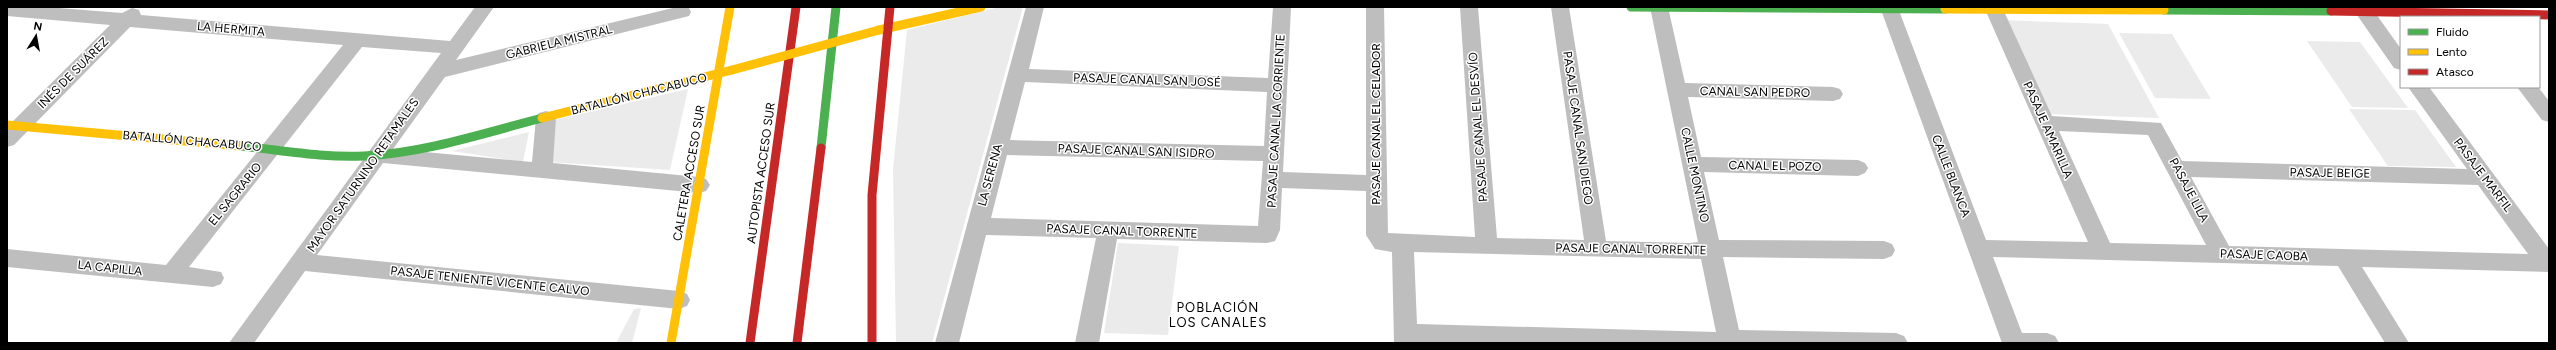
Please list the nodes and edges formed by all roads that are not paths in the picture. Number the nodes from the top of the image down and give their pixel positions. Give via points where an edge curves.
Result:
1 (485, 7) edge
2 (730, 7) edge
3 (796, 7) edge
4 (836, 7) edge
5 (890, 7) edge
6 (981, 7) edge
7 (1035, 7) edge
8 (1282, 7) edge
9 (1375, 7) edge
10 (1469, 7) edge
11 (1560, 7) edge
12 (1631, 7) edge
13 (1706, 7) edge
14 (1659, 8) edge
15 (1889, 8) junction
16 (1994, 8) edge
17 (2116, 8) edge
18 (7, 10) edge
19 (2353, 10) edge
20 (682, 12) dead end
21 (132, 13) edge
22 (2470, 15) edge
23 (2549, 15) edge
24 (890, 28) junction
25 (358, 39) junction
26 (454, 48) junction
27 (2400, 62) edge
28 (437, 72) junction
29 (718, 73) junction
30 (1017, 75) junction
31 (1278, 85) junction
32 (2419, 88) edge
33 (2528, 88) edge
34 (1677, 90) junction
35 (1833, 94) dead end
36 (2549, 114) edge
37 (546, 118) junction
38 (2046, 124) junction
39 (14, 126) edge
40 (7, 140) edge
41 (998, 147) junction
42 (272, 148) junction
43 (1274, 154) junction
44 (378, 155) junction
45 (1692, 164) junction
46 (1858, 168) dead end
47 (2178, 169) junction
48 (542, 171) junction
49 (2482, 177) junction
50 (1272, 180) junction
51 (1376, 183) junction
52 (699, 185) junction
53 (977, 226) junction
54 (1108, 231) junction
55 (1267, 235) joint
56 (1379, 241) joint
57 (1403, 244) junction
58 (1487, 246) junction
59 (1978, 248) junction
60 (1596, 249) junction
61 (1710, 250) junction
62 (1884, 250) dead end
63 (2103, 251) junction
64 (2222, 254) junction
65 (7, 258) edge
66 (2345, 258) junction
67 (300, 262) junction
68 (2548, 263) edge
69 (171, 274) junction
70 (213, 278) dead end
71 (680, 300) junction
72 (1406, 338) edge
73 (1729, 342) edge
74 (2014, 342) edge
75 (241, 343) edge
76 (671, 343) edge
77 (750, 343) edge
78 (797, 343) edge
79 (872, 343) edge
80 (947, 343) edge
81 (1087, 343) edge
82 (1896, 343) edge
83 (2047, 343) edge
84 (2397, 343) edge

1 - 26 street, MAYOR SATURNINO RETAMALES
2 - 29 main road, CALETERA ACCESO SUR
3 - 77 main road, AUTOPISTA ACCESO SUR
4 - 78 main road
5 - 24 main road
6 - 24 main road, BATALLÓN CHACABUCO
7 - 30 street, LA SERENA
8 - 31 street, PASAJE CANAL LA CORRIENTE
9 - 51 street, PASAJE CANAL EL CELADOR
10 - 58 street, PASAJE CANAL EL DESVÍO
11 - 60 street, PASAJE CANAL SAN DIEGO
12 - 14 main road
13 - 14 main road
13 - 15 main road
14 - 34 street, CALLE MONTINO
15 - 16 main road
15 - 59 street, CALLE BLANCA
16 - 17 main road
16 - 38 street, PASAJE AMARILLA
17 - 19 main road
18 - 21 street, LA HERMITA
19 - 22 main road
19 - 27 street
20 - 28 street, GABRIELA MISTRAL
21 - 25 street, LA HERMITA
21 - 39 street, INÉS DE SUÁREZ
22 - 23 main road
24 - 29 main road, BATALLÓN CHACABUCO, bridge
24 - 79 main road via 872,195
25 - 26 street, LA HERMITA
25 - 42 street, EL SAGRARIO
26 - 28 street, MAYOR SATURNINO RETAMALES
28 - 44 street, MAYOR SATURNINO RETAMALES
29 - 37 main road, BATALLÓN CHACABUCO
29 - 52 main road, CALETERA ACCESO SUR
30 - 31 street, PASAJE CANAL SAN JOSÉ
30 - 41 street, LA SERENA
31 - 43 street, PASAJE CANAL LA CORRIENTE
32 - 49 street, PASAJE MARFIL
33 - 36 street
34 - 35 street, CANAL SAN PEDRO
34 - 45 street, CALLE MONTINO
37 - 44 main road, BATALLÓN CHACABUCO via 422,148
37 - 48 street
38 - 47 street, PASAJE LILA via 2154,128
38 - 63 street, PASAJE AMARILLA
39 - 40 street, INÉS DE SUÁREZ
39 - 42 main road, BATALLÓN CHACABUCO
41 - 43 street, PASAJE CANAL SAN ISIDRO
41 - 53 street, LA SERENA
42 - 44 main road, BATALLÓN CHACABUCO
42 - 69 street, EL SAGRARIO
43 - 50 street, PASAJE CANAL LA CORRIENTE
44 - 48 street, BATALLÓN CHACABUCO
44 - 67 street, MAYOR SATURNINO RETAMALES
45 - 46 street, CANAL EL POZO
45 - 61 street, CALLE MONTINO
47 - 49 street, PASAJE BEIGE
47 - 64 street, PASAJE LILA
48 - 52 street, BATALLÓN CHACABUCO
49 - 68 street, PASAJE MARFIL via 2496,191
50 - 51 street
50 - 55 street, PASAJE CANAL LA CORRIENTE
51 - 56 street, PASAJE CANAL EL CELADOR
52 - 71 main road, CALETERA ACCESO SUR
53 - 54 street, PASAJE CANAL TORRENTE
53 - 80 street, LA SERENA
54 - 55 street, PASAJE CANAL TORRENTE
54 - 81 street
56 - 57 street, PASAJE CANAL TORRENTE
57 - 58 street, PASAJE CANAL TORRENTE
57 - 72 street
58 - 60 street, PASAJE CANAL TORRENTE
59 - 63 street, PASAJE CAOBA
59 - 74 street, CALLE BLANCA
60 - 61 street, PASAJE CANAL TORRENTE via 1690,252
61 - 62 street, PASAJE CANAL TORRENTE via 1731,247
61 - 73 street, CALLE MONTINO
63 - 64 street, PASAJE CAOBA
64 - 66 street, PASAJE CAOBA
65 - 69 street, LA CAPILLA
66 - 68 street, PASAJE CAOBA
66 - 84 street
67 - 71 street, PASAJE TENIENTE VICENTE CALVO
67 - 75 street, MAYOR SATURNINO RETAMALES
69 - 70 street, LA CAPILLA
71 - 76 main road, CALETERA ACCESO SUR
72 - 73 street
73 - 82 street via 1755,338
74 - 83 street

